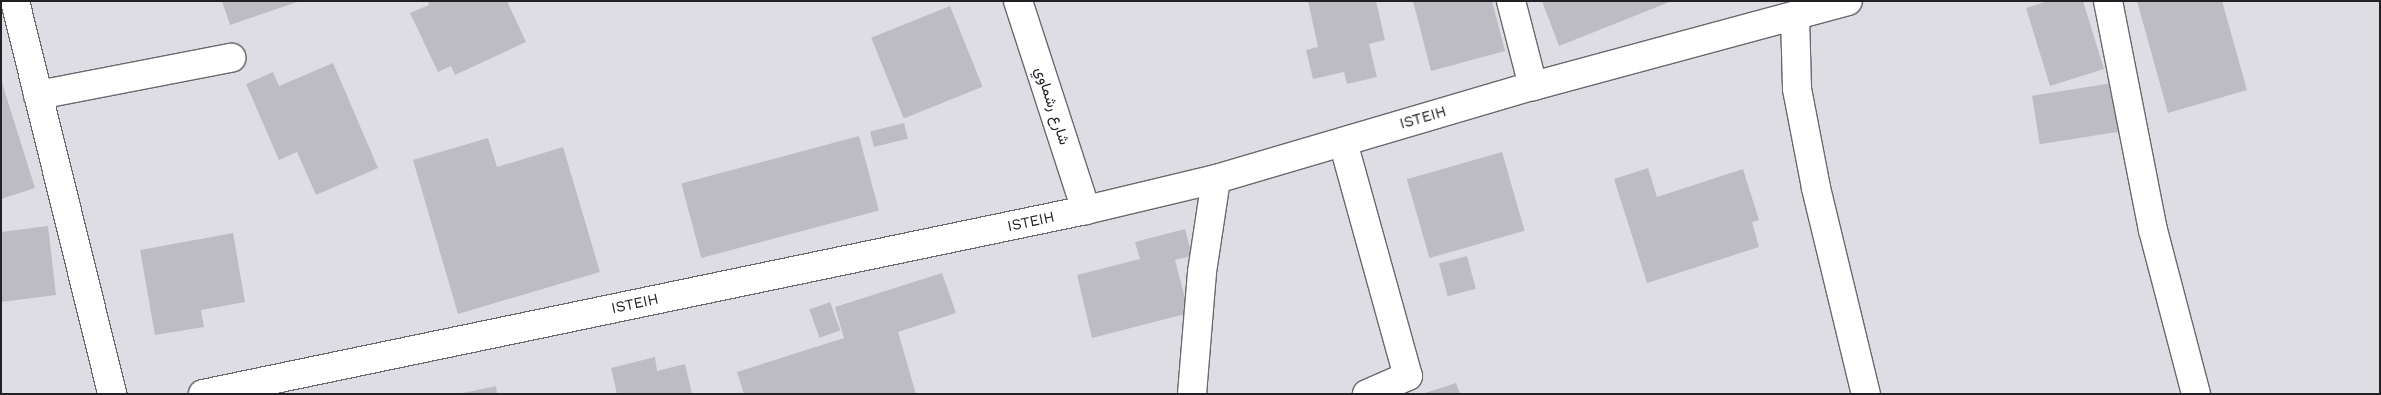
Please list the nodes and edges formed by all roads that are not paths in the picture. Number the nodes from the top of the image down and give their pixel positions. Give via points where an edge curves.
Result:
1 (15, 1) edge
2 (1018, 1) edge
3 (1511, 1) edge
4 (1848, 1) edge
5 (2108, 1) edge
6 (1795, 16) junction
7 (231, 58) dead end
8 (1533, 86) junction
9 (38, 96) junction
10 (1343, 142) junction
11 (1216, 179) junction
12 (1086, 210) junction
13 (112, 394) edge
14 (203, 394) edge
15 (1192, 394) edge
16 (1367, 394) edge
17 (1866, 394) edge
18 (2196, 394) edge

1 - 9 street
2 - 12 street, شارع رشماوي
3 - 8 street
4 - 6 street, ISTEIH
5 - 18 street via 2153,230
6 - 8 street, ISTEIH
6 - 17 street via 1797,89 1816,188
7 - 9 street
8 - 10 street, ISTEIH
9 - 13 street
10 - 11 street, ISTEIH
10 - 16 street via 1408,376
11 - 12 street, ISTEIH
11 - 15 street via 1202,272
12 - 14 street, ISTEIH

